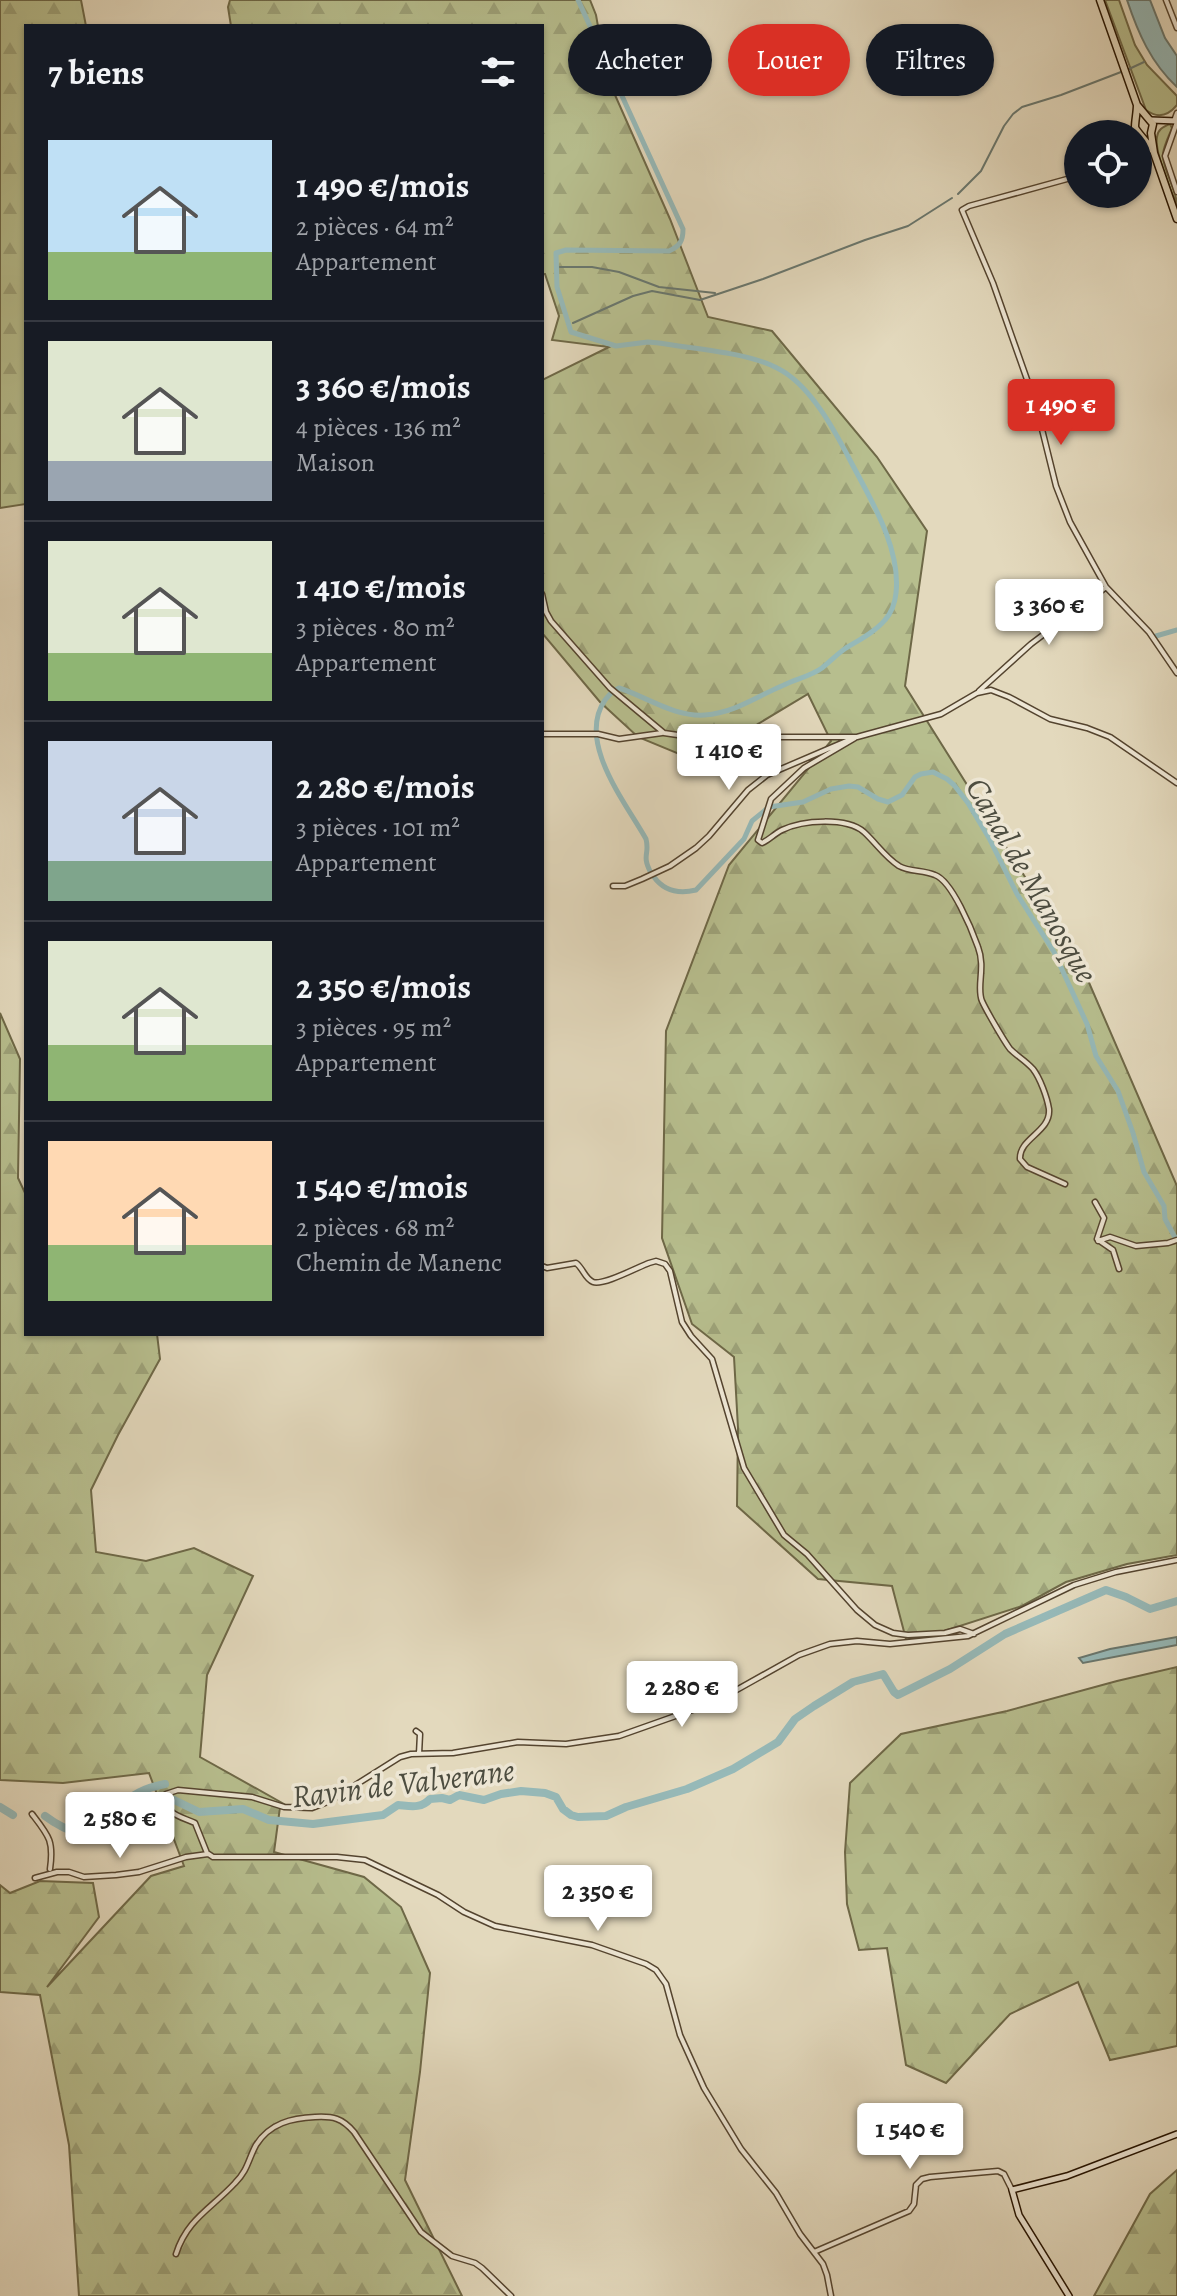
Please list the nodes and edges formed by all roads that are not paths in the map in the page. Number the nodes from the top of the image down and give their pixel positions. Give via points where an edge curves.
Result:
1 (1100, 0) edge
2 (1166, 0) edge
3 (1177, 28) edge
4 (1137, 105) junction
5 (1177, 113) edge
6 (1148, 119) junction
7 (1137, 120) edge
8 (1142, 120) edge
9 (1166, 121) junction
10 (1176, 121) edge
11 (1152, 131) joint
12 (1152, 151) edge
13 (1154, 153) junction
14 (1064, 180) edge
15 (1177, 192) edge
16 (1177, 219) edge
17 (1106, 587) junction
18 (544, 603) edge
19 (1177, 673) edge
20 (977, 693) junction
21 (664, 733) junction
22 (544, 734) edge
23 (857, 737) junction
24 (1177, 783) edge
25 (613, 886) dead end
26 (1065, 1184) dead end
27 (1095, 1202) dead end
28 (1098, 1241) junction
29 (1175, 1241) edge
30 (544, 1267) edge
31 (1119, 1269) dead end
32 (1177, 1560) edge
33 (974, 1634) junction
34 (416, 1731) dead end
35 (419, 1754) junction
36 (32, 1814) dead end
37 (208, 1854) junction
38 (50, 1869) dead end
39 (35, 1878) dead end
40 (1177, 2134) edge
41 (1012, 2190) junction
42 (814, 2252) junction
43 (176, 2254) dead end
44 (511, 2296) edge
45 (831, 2296) edge
46 (1069, 2296) edge

1 - 4 main road
2 - 3 street
4 - 6 main road
4 - 7 main road
5 - 10 street
6 - 8 main road
6 - 9 street
9 - 10 street
9 - 11 street
10 - 15 street via 1165,156
11 - 13 main road
12 - 13 main road
13 - 16 main road
14 - 17 street via 962,210 1041,417 1056,486
17 - 19 street via 1149,632
17 - 20 street via 1019,653
18 - 21 street via 551,621 612,690
20 - 23 street via 941,714
20 - 24 street via 997,692 1039,715 1110,737
21 - 22 street via 623,739
21 - 23 street via 739,744 780,737
23 - 25 street via 767,775 702,844 662,870
23 - 26 street via 804,768 775,794 758,838 762,843 790,827 842,822 861,829 899,866 936,875 946,883 979,951 982,1002 1010,1048 1035,1073 1048,1105 1045,1123 1022,1148 1020,1159
27 - 28 street via 1104,1218
28 - 29 street via 1110,1237 1136,1246
28 - 31 street via 1113,1250
30 - 33 street via 576,1263 596,1283 656,1261 665,1264 682,1322 712,1359 744,1468 784,1535 875,1625 898,1634 960,1629
32 - 33 street via 1063,1589
33 - 35 street via 919,1642 830,1644 799,1655 715,1702 619,1736
34 - 35 street
35 - 37 street via 400,1757 312,1808 284,1807 252,1797 178,1790 166,1794 171,1813 196,1824
36 - 38 street via 51,1841
37 - 39 street via 139,1872 84,1877 57,1872
37 - 42 street via 220,1859 365,1860 495,1926 592,1945 651,1967 666,1984 680,2035 704,2088
40 - 41 street via 1067,2176
41 - 42 street via 998,2171 926,2178 917,2183 909,2211
41 - 46 street via 1019,2215
42 - 45 street
43 - 44 street via 189,2225 245,2172 269,2131 288,2120 331,2117 354,2132 421,2232 452,2256 475,2263

